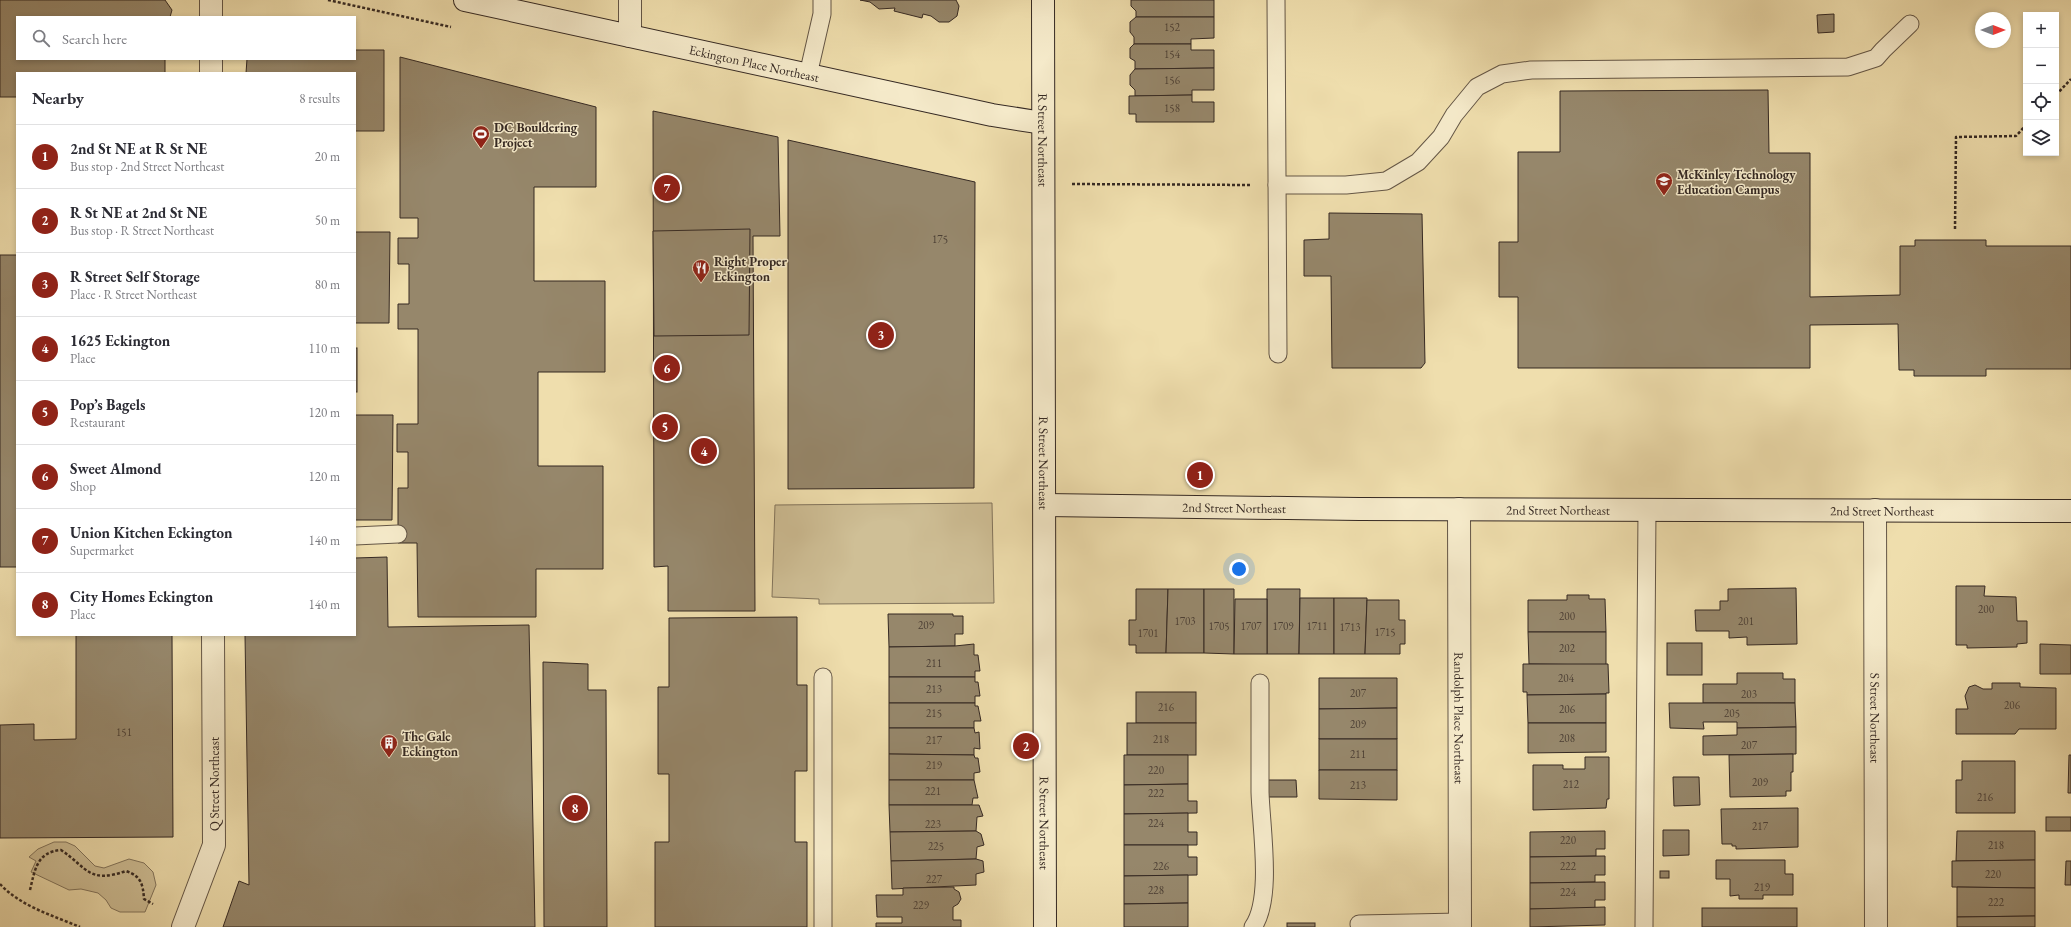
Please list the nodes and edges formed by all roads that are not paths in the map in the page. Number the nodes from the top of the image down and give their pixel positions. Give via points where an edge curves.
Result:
1 (211, 0) edge
2 (466, 0) edge
3 (630, 0) edge
4 (822, 0) edge
5 (1043, 0) edge
6 (1276, 0) edge
7 (211, 16) edge
8 (1910, 24) dead end
9 (630, 36) junction
10 (211, 60) edge
11 (211, 72) edge
12 (808, 76) junction
13 (1043, 123) junction
14 (1277, 185) junction
15 (1278, 354) dead end
16 (1045, 505) junction
17 (1459, 509) junction
18 (1647, 509) junction
19 (1875, 510) junction
20 (2071, 511) edge
21 (398, 534) dead end
22 (356, 536) edge
23 (213, 636) edge
24 (823, 677) dead end
25 (1260, 683) dead end
26 (1359, 924) dead end
27 (1460, 925) edge
28 (183, 927) edge
29 (823, 927) edge
30 (1045, 927) edge
31 (1253, 927) edge
32 (1644, 927) edge
33 (1876, 927) edge

1 - 7 street
2 - 9 street, Eckington Place Northeast
3 - 9 street
4 - 12 lane via 822,14
5 - 13 street, R Street Northeast
6 - 14 lane
8 - 14 lane via 1876,58 1848,67 1531,70 1502,74 1477,87 1454,115 1441,137 1418,162 1386,181 1346,185
9 - 12 street, Eckington Place Northeast
10 - 11 street
12 - 13 street, Eckington Place Northeast via 992,115
13 - 16 street, R Street Northeast
14 - 15 lane
16 - 17 street, 2nd Street Northeast
16 - 30 street, R Street Northeast
17 - 18 street, 2nd Street Northeast
17 - 27 street, Randolph Place Northeast
18 - 19 street, 2nd Street Northeast
18 - 32 lane
19 - 20 street, 2nd Street Northeast
19 - 33 street, S Street Northeast
21 - 22 lane
23 - 28 street, Q Street Northeast via 214,846
24 - 29 lane
25 - 31 lane via 1260,794 1264,887 1261,911
26 - 27 lane

